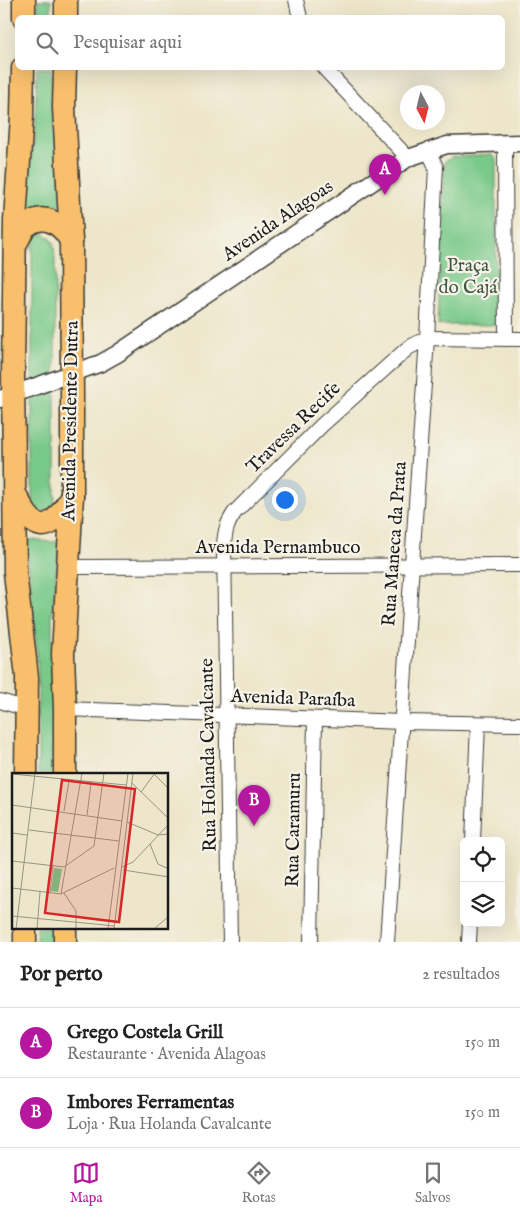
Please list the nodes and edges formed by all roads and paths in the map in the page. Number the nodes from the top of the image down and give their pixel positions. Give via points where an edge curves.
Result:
1 (24, 0) edge
2 (66, 0) edge
3 (296, 0) edge
4 (24, 15) edge
5 (66, 15) edge
6 (299, 15) edge
7 (23, 70) edge
8 (65, 70) edge
9 (326, 70) edge
10 (513, 143) edge
11 (428, 150) junction
12 (408, 158) junction
13 (71, 241) junction
14 (16, 243) junction
15 (427, 338) junction
16 (513, 339) edge
17 (72, 374) junction
18 (7, 396) edge
19 (15, 494) junction
20 (72, 496) junction
21 (520, 565) edge
22 (412, 566) junction
23 (67, 567) junction
24 (225, 567) junction
25 (0, 701) edge
26 (26, 709) junction
27 (65, 709) junction
28 (227, 715) junction
29 (315, 719) junction
30 (402, 722) junction
31 (478, 724) junction
32 (520, 724) edge
33 (26, 773) edge
34 (65, 773) edge
35 (473, 837) edge
36 (470, 927) edge
37 (230, 942) edge
38 (311, 942) edge
39 (387, 942) edge
40 (469, 942) edge

1 - 4 highway
2 - 5 highway
3 - 6 street
7 - 14 highway
8 - 13 highway, Avenida Presidente Dutra
9 - 12 street
10 - 11 street, Avenida Alagoas
10 - 16 street
11 - 12 street, Avenida Alagoas
11 - 15 street, Rua Maneca da Prata via 436,168
12 - 17 street, Avenida Alagoas via 117,354
13 - 14 highway via 60,226 44,220 26,226
13 - 17 highway, Avenida Presidente Dutra
14 - 18 highway
15 - 16 street
15 - 22 street, Rua Maneca da Prata
15 - 24 street, Travessa Recife via 408,348 322,425 235,512 225,530
17 - 18 street, Avenida Alagoas
17 - 20 highway, Avenida Presidente Dutra
18 - 19 highway
19 - 20 highway via 27,515 36,523 46,524 56,520
19 - 26 highway via 15,572 27,677
20 - 23 highway, Avenida Presidente Dutra
21 - 22 street, Avenida Pernambuco
22 - 24 street, Avenida Pernambuco
22 - 30 street, Rua Maneca da Prata
23 - 24 street, Avenida Pernambuco
23 - 27 highway, Avenida Presidente Dutra via 63,654
24 - 28 street, Rua Holanda Cavalcante
25 - 26 street
26 - 33 highway
27 - 28 street, Avenida Paraíba
27 - 34 highway, Avenida Presidente Dutra
28 - 29 street, Avenida Paraíba
28 - 37 street, Rua Holanda Cavalcante
29 - 30 street, Avenida Paraíba
29 - 38 street, Rua Caramuru
30 - 31 street, Avenida Paraíba
30 - 39 street, Rua Maneca da Prata
31 - 32 street, Avenida Paraíba
31 - 35 street
36 - 40 street

